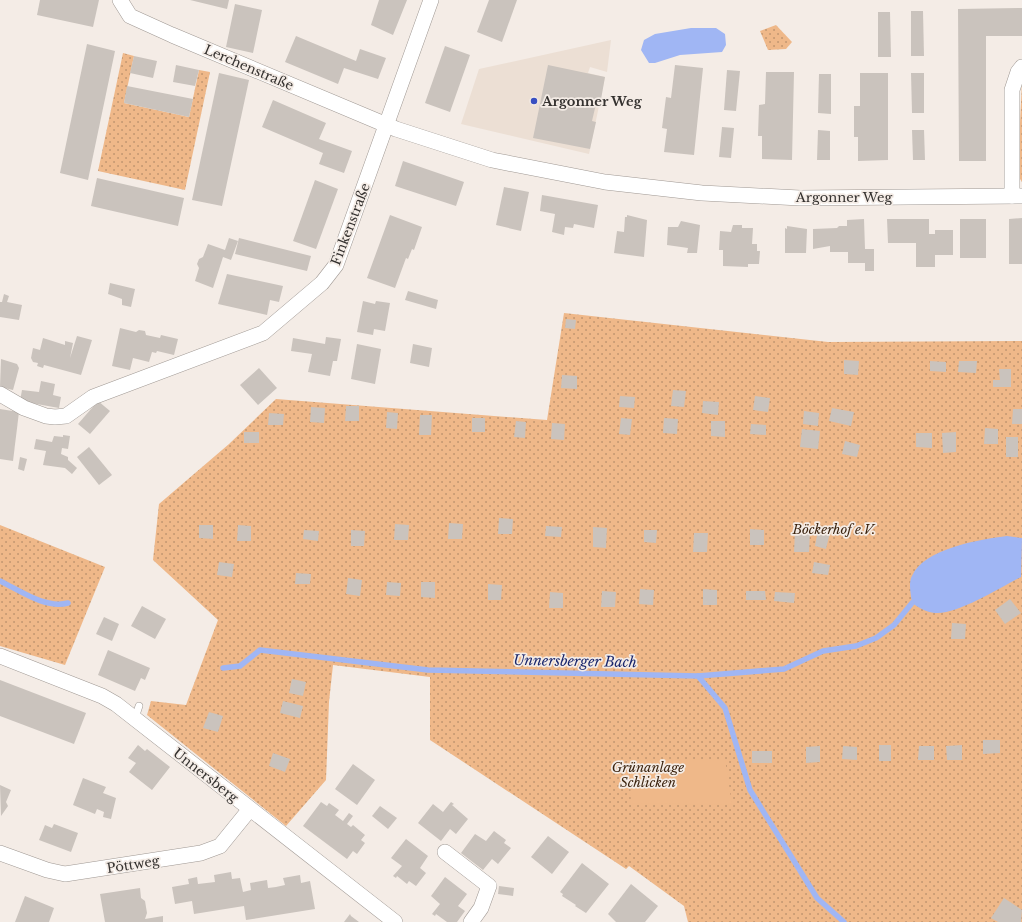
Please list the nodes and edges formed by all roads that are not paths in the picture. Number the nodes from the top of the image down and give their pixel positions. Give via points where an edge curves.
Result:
1 (120, 0) edge
2 (430, 0) edge
3 (1022, 67) edge
4 (386, 125) junction
5 (1017, 196) edge
6 (0, 394) edge
7 (0, 656) edge
8 (250, 809) junction
9 (444, 852) dead end
10 (0, 853) edge
11 (396, 922) edge
12 (471, 922) edge

1 - 4 street, Lerchenstraße via 130,16 151,26
2 - 4 street, Finkenstraße
3 - 5 street via 1012,90
4 - 5 street, Argonner Weg via 492,160 605,182 702,193 800,198
4 - 6 street, Finkenstraße via 336,265 322,283 263,333 93,397 62,417 55,418 38,413
7 - 8 street, Unnersberg via 137,712
8 - 10 street, Pöttweg via 220,846 201,853 65,874
8 - 11 street, Unnersberg
9 - 12 street via 489,886 481,908

